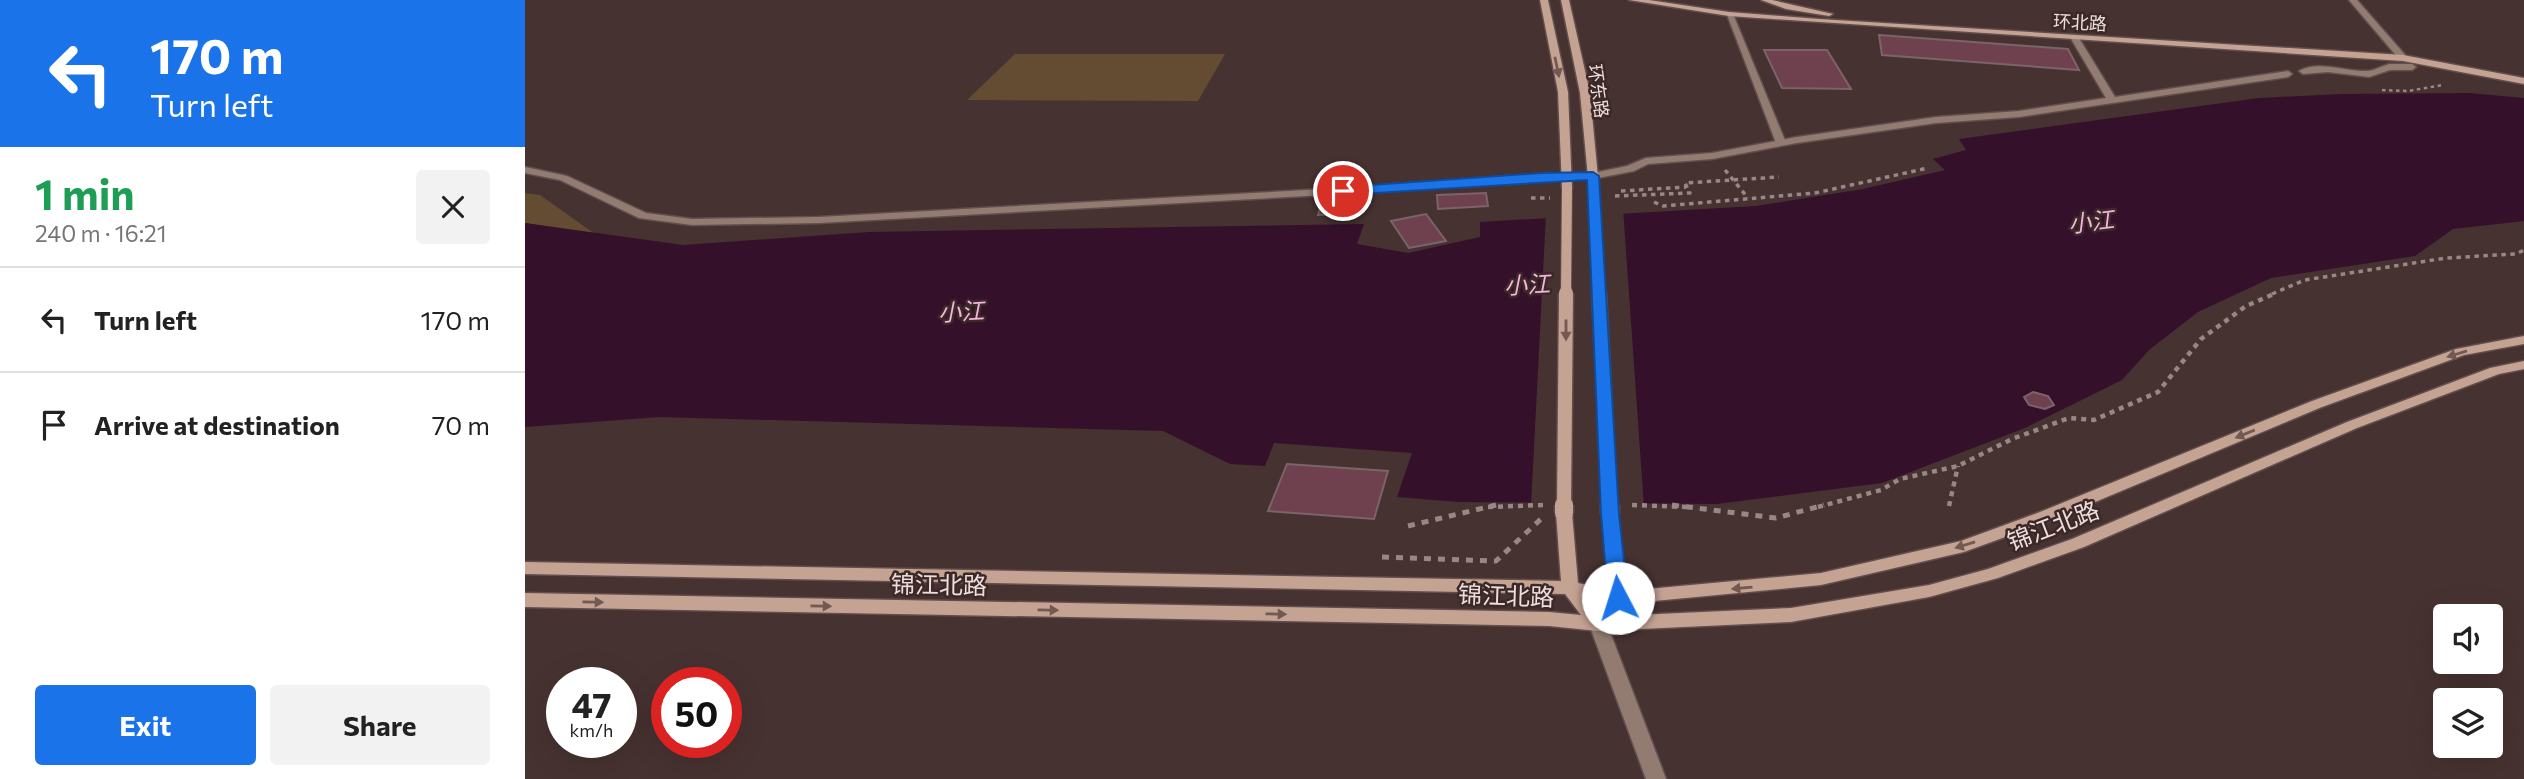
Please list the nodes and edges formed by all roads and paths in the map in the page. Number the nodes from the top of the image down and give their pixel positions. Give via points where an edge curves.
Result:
1 (1544, 0) edge
2 (1565, 0) edge
3 (1633, 0) edge
4 (1683, 0) edge
5 (1765, 0) edge
6 (2353, 0) edge
7 (1729, 14) junction
8 (1841, 16) junction
9 (2074, 37) junction
10 (2400, 55) junction
11 (2413, 67) dead end
12 (2303, 71) dead end
13 (2524, 73) edge
14 (2288, 74) dead end
15 (2524, 81) edge
16 (2112, 100) junction
17 (1781, 143) junction
18 (1713, 156) junction
19 (1928, 169) dead end
20 (525, 170) edge
21 (1780, 177) dead end
22 (1733, 180) junction
23 (1593, 182) junction
24 (1564, 187) junction
25 (1687, 187) junction
26 (1615, 192) dead end
27 (1612, 197) dead end
28 (1519, 199) dead end
29 (1749, 199) junction
30 (1654, 202) dead end
31 (2524, 250) edge
32 (2524, 340) edge
33 (2524, 365) edge
34 (1958, 466) junction
35 (1631, 505) dead end
36 (1949, 506) dead end
37 (1554, 510) junction
38 (1408, 526) dead end
39 (1382, 557) dead end
40 (525, 568) edge
41 (1570, 588) junction
42 (1618, 598) junction
43 (525, 600) edge
44 (1598, 624) junction
45 (1656, 779) edge

1 -> 24 main road via 1563,92
2 - 23 main road, 环东路 via 1585,93
3 - 7 main road, 环北路
4 - 8 main road, 环北路
5 - 8 main road
6 - 10 street
7 - 9 main road, 环北路
7 - 17 street
8 - 10 main road, 环北路
9 - 10 main road, 环北路
9 - 16 street
10 - 13 main road, 环北路 via 2426,55
10 - 15 main road, 环北路
11 - 12 street via 2389,67 2369,74 2328,68
14 - 16 street
16 - 17 street
17 - 18 street
18 - 22 path
18 - 23 street via 1646,162
19 - 29 path via 1815,193
20 - 24 street via 563,178 642,216 692,222
21 - 22 path
22 - 25 path via 1685,183
22 - 29 path
23 - 24 street
23 - 42 main road, 环东路, bridge
24 - 28 path
24 -> 37 main road, bridge
25 - 26 path
25 - 27 path via 1690,193
29 - 30 path via 1663,206
31 - 34 path via 2305,281 2246,306 2201,339 2158,392 2094,420 2069,418 2012,439
32 -> 42 main road, 锦江北路 via 2461,352 2317,404 1964,546 1821,579
33 - 44 main road, 锦江北路 via 2495,371 2352,425 2078,543 1992,574 1929,591 1791,615
34 - 35 path via 1776,518 1671,505
34 - 36 path
37 - 38 path via 1496,505
37 - 39 path via 1496,561
37 - 41 main road
40 - 41 main road, 锦江北路
41 - 42 main road, 锦江北路
41 - 44 main road
42 - 44 main road
43 -> 44 main road, 锦江北路 via 1535,619
44 - 45 street

